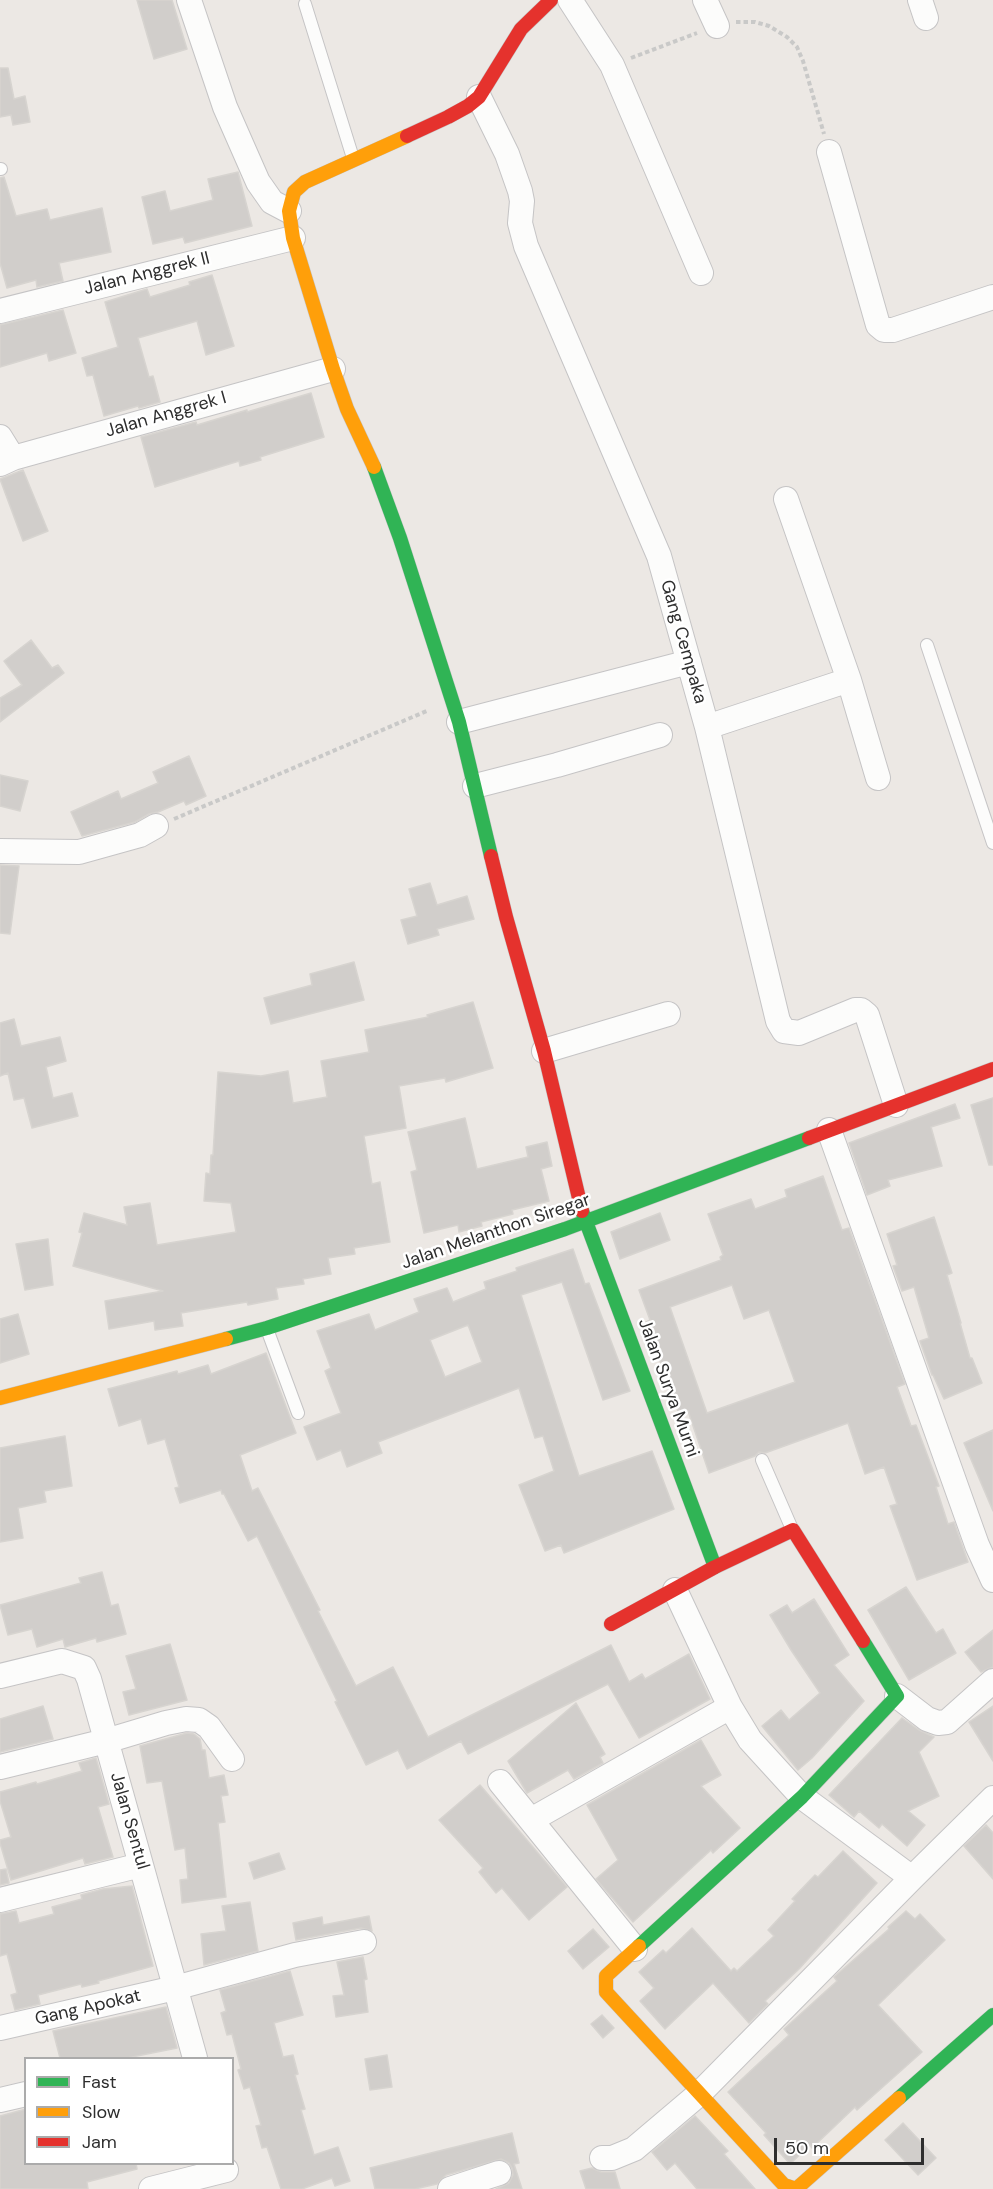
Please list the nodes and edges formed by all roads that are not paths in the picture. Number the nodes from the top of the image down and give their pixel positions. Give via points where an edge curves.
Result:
1 (189, 0) edge
2 (551, 0) edge
3 (570, 0) edge
4 (705, 0) edge
5 (305, 4) dead end
6 (717, 26) road end
7 (479, 97) junction
8 (829, 152) road end
9 (353, 159) junction
10 (289, 211) junction
11 (293, 238) junction
12 (701, 273) dead end
13 (993, 297) edge
14 (0, 311) edge
15 (333, 369) junction
16 (0, 437) edge
17 (7, 461) edge
18 (786, 499) dead end
19 (927, 645) dead end
20 (689, 662) junction
21 (849, 680) junction
22 (456, 711) junction
23 (707, 728) junction
24 (660, 735) dead end
25 (878, 778) dead end
26 (475, 786) junction
27 (156, 826) road end
28 (993, 843) edge
29 (0, 851) edge
30 (668, 1014) dead end
31 (544, 1051) junction
32 (993, 1069) edge
33 (896, 1105) junction
34 (829, 1130) junction
35 (585, 1222) junction
36 (267, 1328) junction
37 (0, 1398) edge
38 (298, 1413) dead end
39 (762, 1460) dead end
40 (793, 1530) junction
41 (715, 1567) junction
42 (993, 1580) edge
43 (675, 1590) junction
44 (611, 1623) dead end
45 (0, 1676) edge
46 (993, 1681) edge
47 (897, 1696) junction
48 (730, 1707) junction
49 (106, 1741) junction
50 (232, 1759) dead end
51 (0, 1767) edge
52 (500, 1782) dead end
53 (802, 1797) junction
54 (993, 1798) edge
55 (531, 1820) junction
56 (141, 1865) junction
57 (912, 1878) junction
58 (0, 1900) edge
59 (364, 1942) dead end
60 (635, 1949) junction
61 (175, 1988) junction
62 (993, 2015) edge
63 (0, 2028) edge
64 (190, 2057) edge
65 (24, 2094) edge
66 (699, 2094) junction
67 (0, 2100) edge
68 (602, 2158) dead end
69 (228, 2174) edge
70 (487, 2180) edge
71 (774, 2185) edge
72 (151, 2189) edge
73 (450, 2189) edge

1 - 10 street via 225,107 258,182 272,202
2 - 7 street via 521,29
3 - 12 street via 612,65
4 - 6 street
5 - 9 lane
7 - 9 street via 448,117
7 - 20 street, Gang Cempaka via 520,191 524,240 659,556
8 - 13 street via 878,325 892,330
9 - 10 street via 305,182 294,192
10 - 11 street, Jalan Surya Murni
11 - 14 street, Jalan Anggrek II
11 - 15 street, Jalan Surya Murni
15 - 17 street, Jalan Anggrek I
15 - 22 street, Jalan Surya Murni via 400,538
16 - 17 street
18 - 21 street
19 - 28 lane
20 - 22 street
20 - 23 street, Gang Cempaka
21 - 23 street
21 - 25 street
22 - 26 street, Jalan Surya Murni
23 - 33 street, Gang Cempaka via 778,1021 784,1031 799,1033 861,1010 867,1015
24 - 26 street
26 - 31 street, Jalan Surya Murni via 506,917
27 - 29 street via 140,835 79,852
30 - 31 street
31 - 35 street, Jalan Surya Murni
32 - 33 street, Jalan Melanthon Siregar
33 - 34 street, Jalan Melanthon Siregar
34 - 35 street, Jalan Melanthon Siregar
34 - 42 street via 977,1545
35 - 36 street, Jalan Melanthon Siregar
35 - 41 street, Jalan Surya Murni
36 - 37 street, Jalan Melanthon Siregar
36 - 38 lane
39 - 40 lane
40 - 41 street
40 - 47 street
41 - 43 street
43 - 44 street
43 - 48 street
45 - 49 street, Jalan Sentul via 62,1661 84,1668
46 - 47 street via 947,1722 938,1724
47 - 53 street
48 - 53 street via 750,1740
48 - 55 street
49 - 50 street via 166,1723 199,1720 218,1736
49 - 51 street
49 - 56 street, Jalan Sentul
52 - 55 street
53 - 57 street
53 - 60 street
54 - 57 street
55 - 60 street
56 - 58 street
56 - 61 street, Jalan Sentul
57 - 66 street
59 - 61 street, Gang Apokat via 295,1955
60 - 66 street via 606,1976 606,1992
61 - 63 street, Gang Apokat
61 - 64 street, Jalan Sentul
62 - 71 street via 796,2189
65 - 67 street
66 - 68 street via 634,2149
66 - 71 street
69 - 72 street
70 - 73 street

